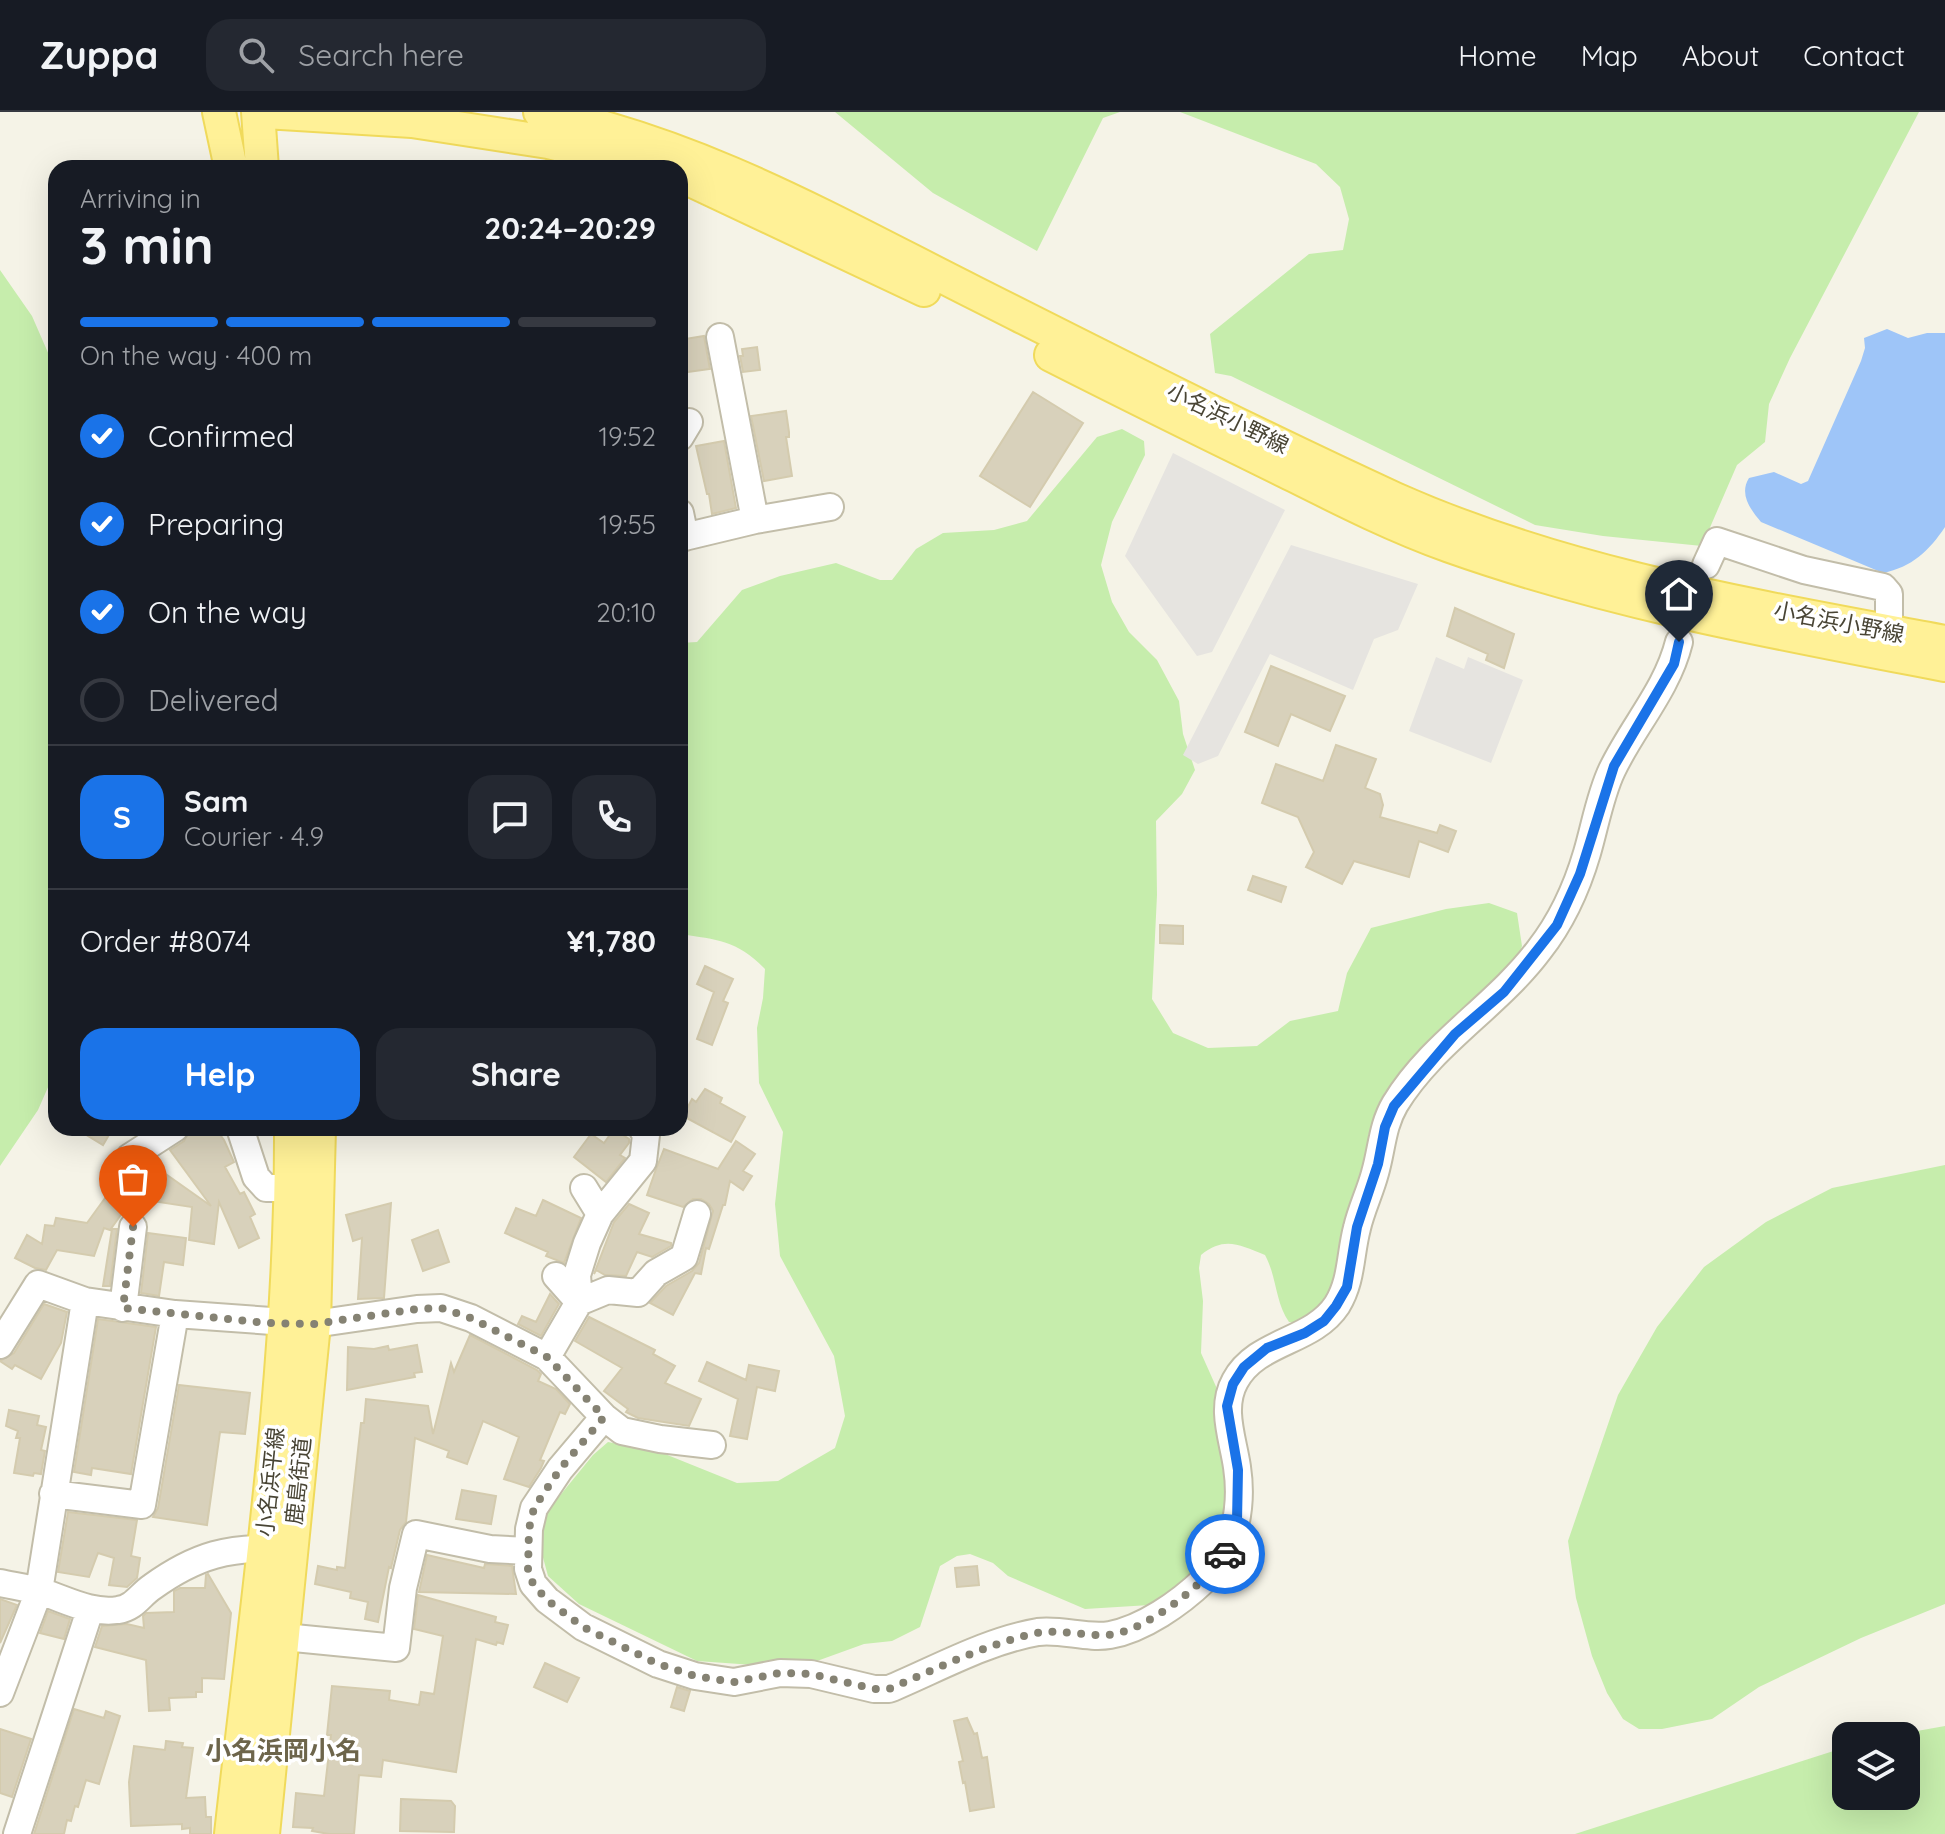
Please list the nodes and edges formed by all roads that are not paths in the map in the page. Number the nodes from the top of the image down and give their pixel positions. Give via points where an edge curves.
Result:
1 (219, 112) edge
2 (258, 112) edge
3 (265, 112) edge
4 (540, 112) edge
5 (229, 160) edge
6 (261, 160) edge
7 (622, 160) edge
8 (688, 179) edge
9 (720, 337) dead end
10 (830, 507) dead end
11 (755, 520) junction
12 (688, 528) edge
13 (1706, 565) dead end
14 (1889, 631) junction
15 (1679, 642) dead end
16 (1945, 642) edge
17 (1945, 665) edge
18 (163, 1136) edge
19 (243, 1136) edge
20 (293, 1136) edge
21 (317, 1136) edge
22 (646, 1136) edge
23 (130, 1157) dead end
24 (305, 1188) junction
25 (584, 1188) dead end
26 (600, 1214) junction
27 (697, 1214) dead end
28 (133, 1227) dead end
29 (556, 1276) dead end
30 (85, 1301) junction
31 (579, 1302) junction
32 (123, 1308) junction
33 (175, 1314) junction
34 (300, 1324) junction
35 (0, 1345) edge
36 (547, 1357) junction
37 (604, 1417) junction
38 (712, 1445) dead end
39 (53, 1494) junction
40 (277, 1549) junction
41 (528, 1551) junction
42 (0, 1583) edge
43 (39, 1591) junction
44 (90, 1610) junction
45 (284, 1637) junction
46 (0, 1693) edge
47 (17, 1834) edge
48 (231, 1834) edge
49 (263, 1834) edge

1 - 5 main road
2 - 6 main road
3 - 7 main road via 412,121 548,142
4 - 14 main road, 小名浜小野線 via 690,155 793,199 1184,397 1458,525 1636,580
8 - 17 main road, 小名浜小野線 via 920,288 1368,512 1450,546 1618,598
9 - 11 street
10 - 11 street
11 - 12 street
13 - 14 street via 1717,541 1804,570 1883,587 1889,594
14 - 16 main road, 小名浜小野線
15 - 41 street via 1674,664 1614,766 1583,866 1557,925 1504,992 1455,1034 1394,1106 1357,1227 1347,1287 1336,1306 1305,1333 1267,1348 1233,1384 1227,1406 1238,1470 1237,1521 1226,1552 1200,1584 1145,1621 1109,1636 1040,1632 999,1642 889,1689 874,1689 811,1674 716,1681 658,1664 583,1627 547,1600 533,1584
18 - 23 street
19 - 24 street via 256,1177 266,1188
20 - 24 main road
21 - 24 main road, 鹿島街道
22 - 26 street via 643,1161
24 - 34 main road, 鹿島街道
25 - 26 street
26 - 31 street via 577,1275
27 - 31 street via 684,1257 656,1273 638,1293 608,1290
28 - 32 street
29 - 31 street
30 - 32 street
30 - 35 street via 38,1284
30 - 39 street
31 - 36 street
32 - 33 street
33 - 34 street
33 - 39 street via 142,1505
34 - 36 street via 441,1308
34 - 40 main road, 鹿島街道
36 - 37 street
37 - 38 street via 622,1431
37 - 41 street via 543,1492 534,1508
39 - 43 street
40 - 44 street via 244,1547 202,1557 168,1575 130,1608
40 - 45 main road, 鹿島街道
40 - 48 main road, 小名浜平線
41 - 45 street via 416,1534 396,1648
42 - 43 street
43 - 44 street
43 - 46 street
44 - 47 street
45 - 49 main road, 鹿島街道

